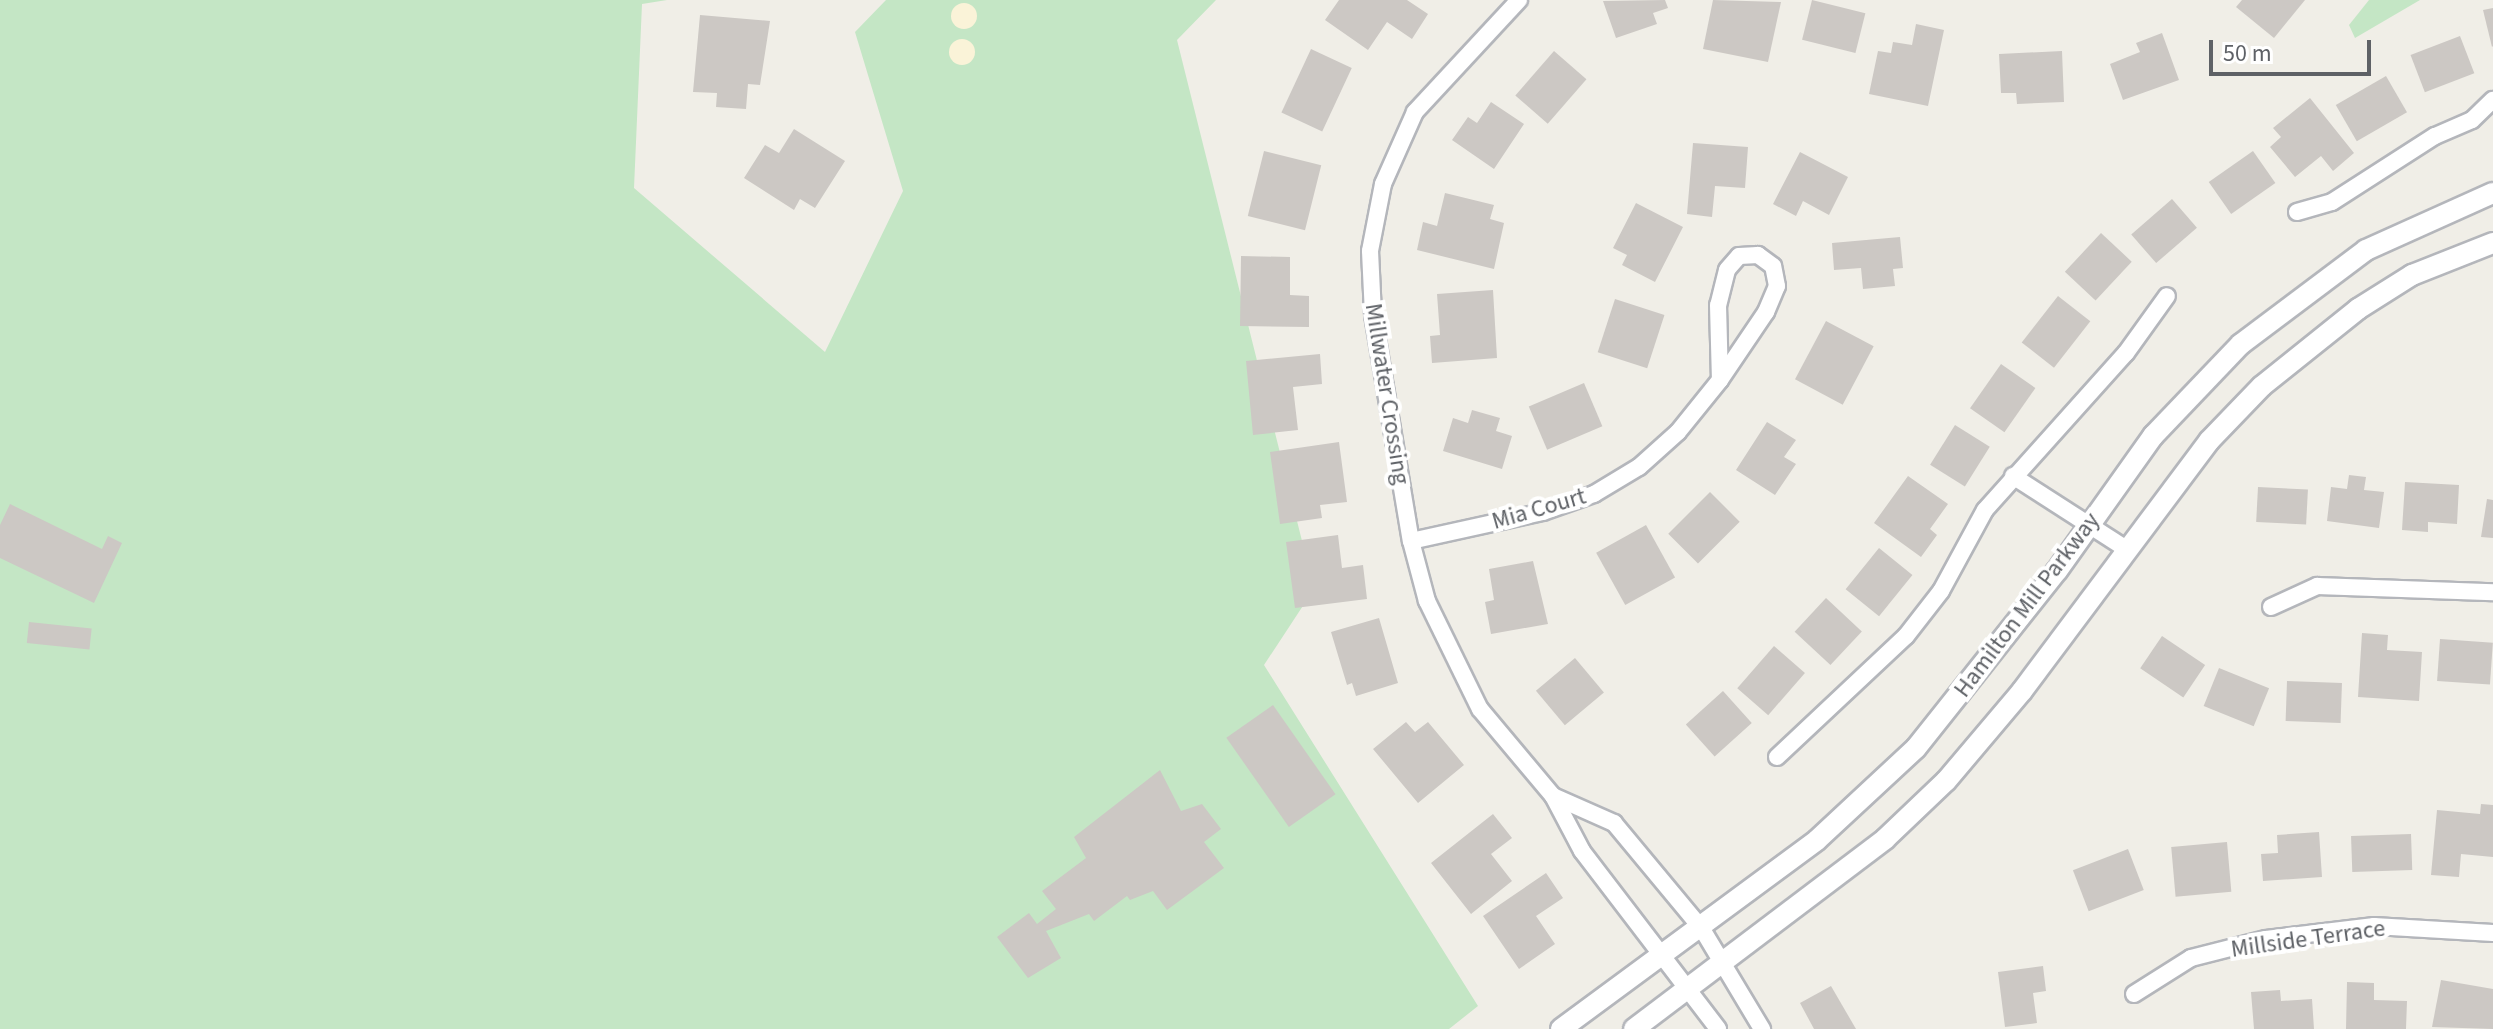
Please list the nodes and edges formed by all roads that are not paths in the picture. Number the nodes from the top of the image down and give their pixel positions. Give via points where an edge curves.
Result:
1 (1519, 0) edge
2 (2493, 100) edge
3 (2493, 193) edge
4 (2297, 212) dead end
5 (2493, 243) edge
6 (2167, 296) dead end
7 (1720, 380) junction
8 (2013, 476) junction
9 (2090, 523) junction
10 (1411, 541) junction
11 (2128, 550) junction
12 (2493, 592) edge
13 (2271, 607) dead end
14 (1777, 757) dead end
15 (1553, 796) junction
16 (1702, 929) junction
17 (2493, 933) edge
18 (1665, 955) junction
19 (1725, 964) junction
20 (1688, 991) junction
21 (2134, 994) dead end
22 (1561, 1029) edge
23 (1634, 1029) edge
24 (1718, 1029) edge
25 (1762, 1029) edge

1 - 10 street, Millwater Crossing via 1415,112 1383,184 1370,251 1373,315
2 - 4 street via 2472,120 2435,136 2332,202
3 - 9 street, Hamilton Mill Parkway via 2366,250 2241,344 2153,436
5 - 11 street, Hamilton Mill Parkway via 2412,275 2358,309 2262,386 2209,441
6 - 8 street via 2126,353
7 - 7 street, Mia Court via 1766,312 1777,286 1773,266 1758,255 1739,256 1727,270 1718,305
7 - 10 street, Mia Court via 1639,467 1594,494 1543,512
8 - 9 street
8 - 14 street via 1985,510 1941,591 1906,636
9 - 11 street
9 - 16 street, Hamilton Mill Parkway via 1916,748 1817,840
10 - 15 street, Millwater Crossing via 1427,601 1480,709
11 - 19 street, Hamilton Mill Parkway via 1946,781 1885,839
12 - 13 street via 2317,586
15 - 16 street, Millwater Crossing via 1614,823
15 - 18 street, Millwater Crossing via 1582,851
16 - 18 street, Hamilton Mill Parkway
16 - 19 street, Millwater Crossing
17 - 21 street, Millside Terrace via 2374,926 2266,939 2191,958
18 - 20 street, Millwater Crossing
18 - 22 street, Hamilton Mill Parkway
19 - 20 street, Hamilton Mill Parkway
19 - 25 street, Millwater Crossing
20 - 23 street, Hamilton Mill Parkway
20 - 24 street, Millwater Crossing

